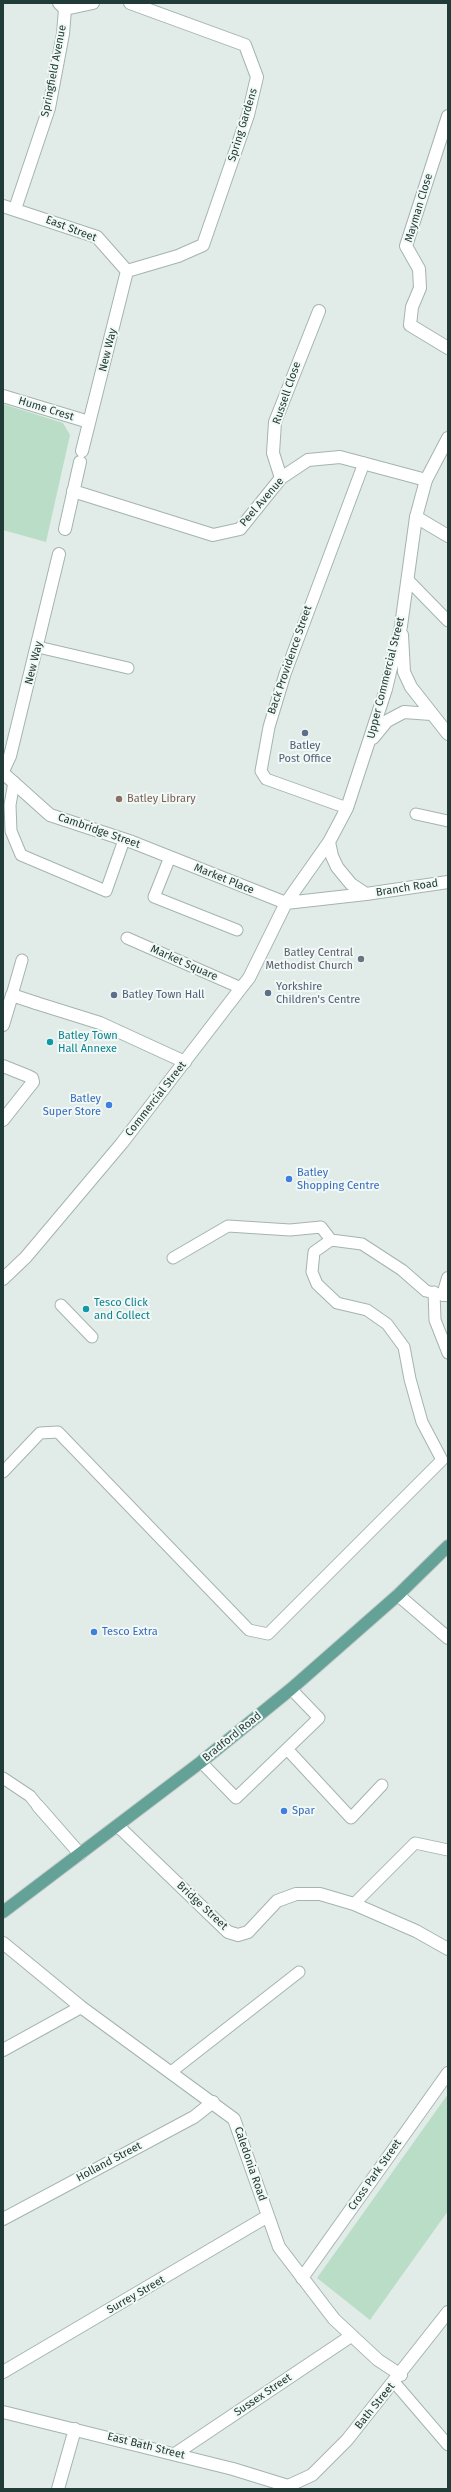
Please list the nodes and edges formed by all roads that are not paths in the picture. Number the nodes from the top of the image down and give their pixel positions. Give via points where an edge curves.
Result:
1 (93, 3) edge
2 (130, 3) edge
3 (62, 6) edge
4 (448, 116) edge
5 (9, 207) edge
6 (127, 271) junction
7 (320, 311) dead end
8 (448, 348) edge
9 (3, 396) edge
10 (89, 422) junction
11 (448, 438) edge
12 (364, 463) junction
13 (281, 478) junction
14 (426, 480) junction
15 (73, 491) junction
16 (416, 517) junction
17 (65, 529) dead end
18 (448, 536) edge
19 (59, 554) dead end
20 (409, 581) junction
21 (448, 621) edge
22 (401, 626) junction
23 (38, 647) junction
24 (128, 668) dead end
25 (431, 714) junction
26 (448, 734) edge
27 (370, 742) junction
28 (3, 772) edge
29 (14, 782) junction
30 (347, 808) junction
31 (416, 814) dead end
32 (448, 820) edge
33 (124, 840) junction
34 (329, 842) junction
35 (166, 856) junction
36 (448, 882) edge
37 (366, 894) junction
38 (286, 903) junction
39 (237, 930) dead end
40 (128, 938) dead end
41 (22, 960) dead end
42 (241, 988) junction
43 (12, 995) junction
44 (3, 1025) edge
45 (185, 1062) junction
46 (3, 1066) edge
47 (3, 1120) edge
48 (332, 1240) junction
49 (173, 1258) dead end
50 (448, 1278) edge
51 (3, 1279) edge
52 (442, 1294) edge
53 (61, 1305) dead end
54 (92, 1337) dead end
55 (448, 1352) edge
56 (3, 1472) edge
57 (448, 1546) edge
58 (398, 1595) junction
59 (448, 1638) edge
60 (291, 1689) junction
61 (287, 1748) junction
62 (201, 1762) junction
63 (3, 1778) edge
64 (382, 1785) dead end
65 (38, 1806) joint
66 (118, 1826) junction
67 (448, 1850) edge
68 (80, 1854) junction
69 (354, 1904) junction
70 (3, 1912) edge
71 (3, 1943) edge
72 (448, 1948) edge
73 (299, 1972) dead end
74 (81, 2007) junction
75 (3, 2050) edge
76 (171, 2072) junction
77 (448, 2073) edge
78 (213, 2102) junction
79 (268, 2216) junction
80 (3, 2219) edge
81 (302, 2278) junction
82 (448, 2312) edge
83 (351, 2336) junction
84 (3, 2372) edge
85 (398, 2379) junction
86 (3, 2412) edge
87 (75, 2429) junction
88 (448, 2445) edge
89 (175, 2454) junction
90 (288, 2486) joint
91 (58, 2489) edge

1 - 3 street
2 - 6 street, Spring Gardens via 245,45 257,77 248,115 203,245 178,256
3 - 5 street, Springfield Avenue via 63,34 49,108
4 - 8 street, Mayman Close via 406,246 419,269 420,288 412,307 410,325
5 - 6 street, East Street via 97,237
6 - 10 street, New Way
7 - 13 street, Russell Close via 275,422 273,453
9 - 10 street, Hume Crest
10 - 15 street, New Way
11 - 14 street, Upper Commercial Street
12 - 13 street, Peel Avenue via 340,457 308,460
12 - 14 street, Peel Avenue
12 - 30 lane, Back Providence Street via 285,674 268,727 261,771 266,779
13 - 15 street, Peel Avenue via 240,529 213,535
14 - 16 street, Upper Commercial Street
15 - 17 street, New Way
16 - 18 street
16 - 20 street, Upper Commercial Street
19 - 23 street, New Way
20 - 21 lane
20 - 22 street, Upper Commercial Street
22 - 25 street via 404,672 411,687
22 - 27 street, Upper Commercial Street
23 - 24 lane
23 - 28 street, New Way via 10,756
25 - 26 street
25 - 27 street via 404,712 387,721
27 - 30 street, Upper Commercial Street
28 - 29 street, Cambridge Street
29 - 33 street, Cambridge Street via 50,815
29 - 33 lane via 10,805 11,831 21,855 106,891
30 - 34 street, Upper Commercial Street
31 - 32 lane
33 - 35 street, Cambridge Street
34 - 37 street, Branch Road via 337,867 351,884
34 - 38 street, Upper Commercial Street
35 - 38 street, Market Place
35 - 39 lane via 154,897
36 - 37 street, Branch Road
37 - 38 street, Branch Road
38 - 42 street, Commercial Street via 249,978
40 - 42 lane, Market Square
41 - 43 lane
42 - 45 street, Commercial Street
43 - 44 street
43 - 45 street via 100,1023
45 - 51 street, Commercial Street via 117,1149 26,1257
46 - 47 street via 32,1078 33,1082
48 - 49 lane via 321,1227 290,1230 228,1226
48 - 52 lane via 362,1244 402,1270 426,1291
48 - 56 lane via 314,1252 312,1272 317,1284 337,1303 367,1310 388,1324 404,1347 422,1422 442,1460 268,1634 248,1630 58,1432 40,1433
50 - 52 street
52 - 55 lane via 435,1320
53 - 54 lane
57 - 58 main road, Bradford Road
58 - 59 street
58 - 60 main road, Bradford Road
60 - 61 lane via 319,1718
60 - 62 main road, Bradford Road
61 - 62 lane via 236,1798
61 - 64 lane via 351,1818
62 - 66 main road, Bradford Road
63 - 65 lane via 30,1796
65 - 68 street
66 - 68 main road, Bradford Road
66 - 69 street, Bridge Street via 228,1932 238,1935 248,1932 277,1901 296,1894 320,1894
67 - 69 lane via 415,1843
68 - 70 main road, Bradford Road
69 - 72 street, Bridge Street
71 - 74 street, Caledonia Road
73 - 76 lane
74 - 75 street
74 - 76 street, Caledonia Road
76 - 78 street, Caledonia Road
77 - 81 street, Cross Park Street
78 - 79 street, Caledonia Road via 234,2119
78 - 80 street, Holland Street via 194,2117
79 - 81 street, Caledonia Road via 279,2247
79 - 84 street, Surrey Street
81 - 83 street, Caledonia Road via 334,2319
82 - 85 street, Bath Street
83 - 85 street, Caledonia Road
83 - 89 street, Sussex Street
85 - 88 lane
85 - 90 street, Bath Street via 347,2440 312,2475
86 - 87 street, East Bath Street
87 - 89 street, East Bath Street
87 - 91 street
89 - 90 street, East Bath Street

